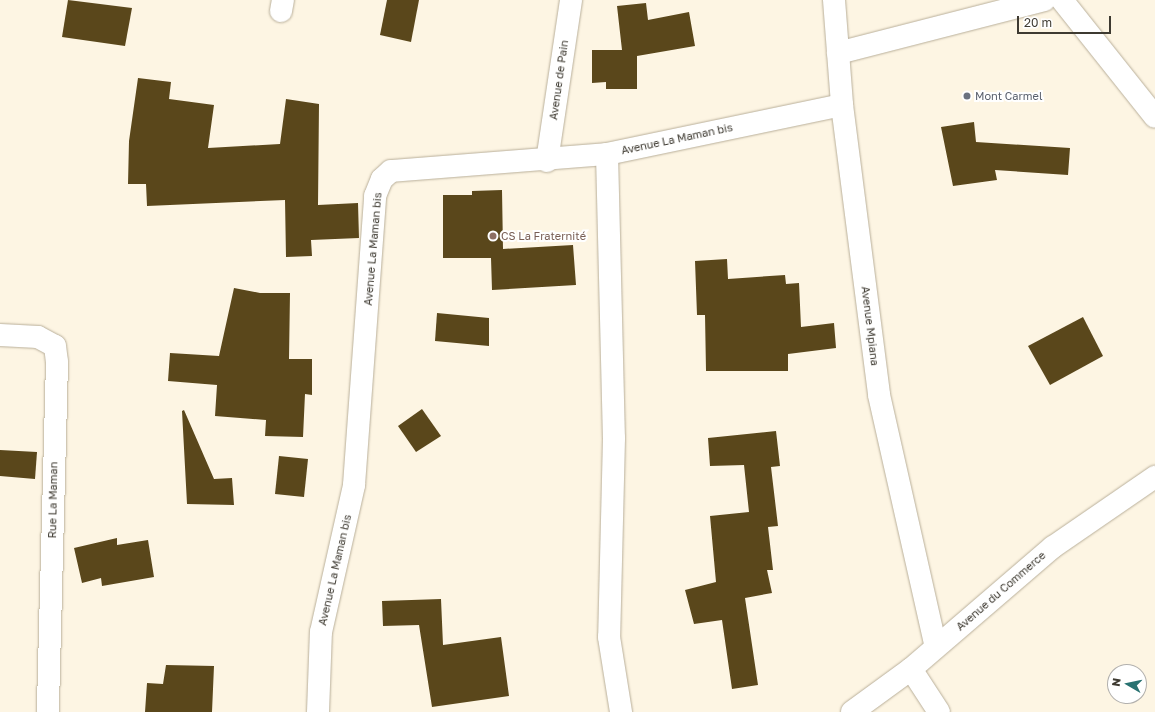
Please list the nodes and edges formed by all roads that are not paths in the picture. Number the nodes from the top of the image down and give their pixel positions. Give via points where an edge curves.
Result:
1 (570, 0) edge
2 (834, 0) edge
3 (1044, 0) edge
4 (1062, 0) edge
5 (838, 53) junction
6 (842, 105) junction
7 (1155, 117) edge
8 (607, 154) junction
9 (547, 161) junction
10 (0, 335) edge
11 (1155, 477) edge
12 (936, 647) junction
13 (911, 669) junction
14 (48, 712) edge
15 (318, 712) edge
16 (621, 712) edge
17 (852, 712) edge
18 (939, 712) edge

1 - 9 street, Avenue de Pain
2 - 5 street, Avenue Mpiana
3 - 5 street
4 - 7 street
5 - 6 street, Avenue Mpiana
6 - 8 street, Avenue La Maman bis
6 - 12 street, Avenue Mpiana via 879,395
8 - 9 street, Avenue La Maman bis
8 - 16 street via 614,438 609,637
9 - 15 street, Avenue La Maman bis via 391,171 382,179 375,196 354,485 320,632
10 - 14 street, Rue La Maman via 38,337 55,346
11 - 12 street, Avenue du Commerce via 1053,547
12 - 13 street, Avenue du Commerce
13 - 17 street, Avenue du Commerce
13 - 18 street

